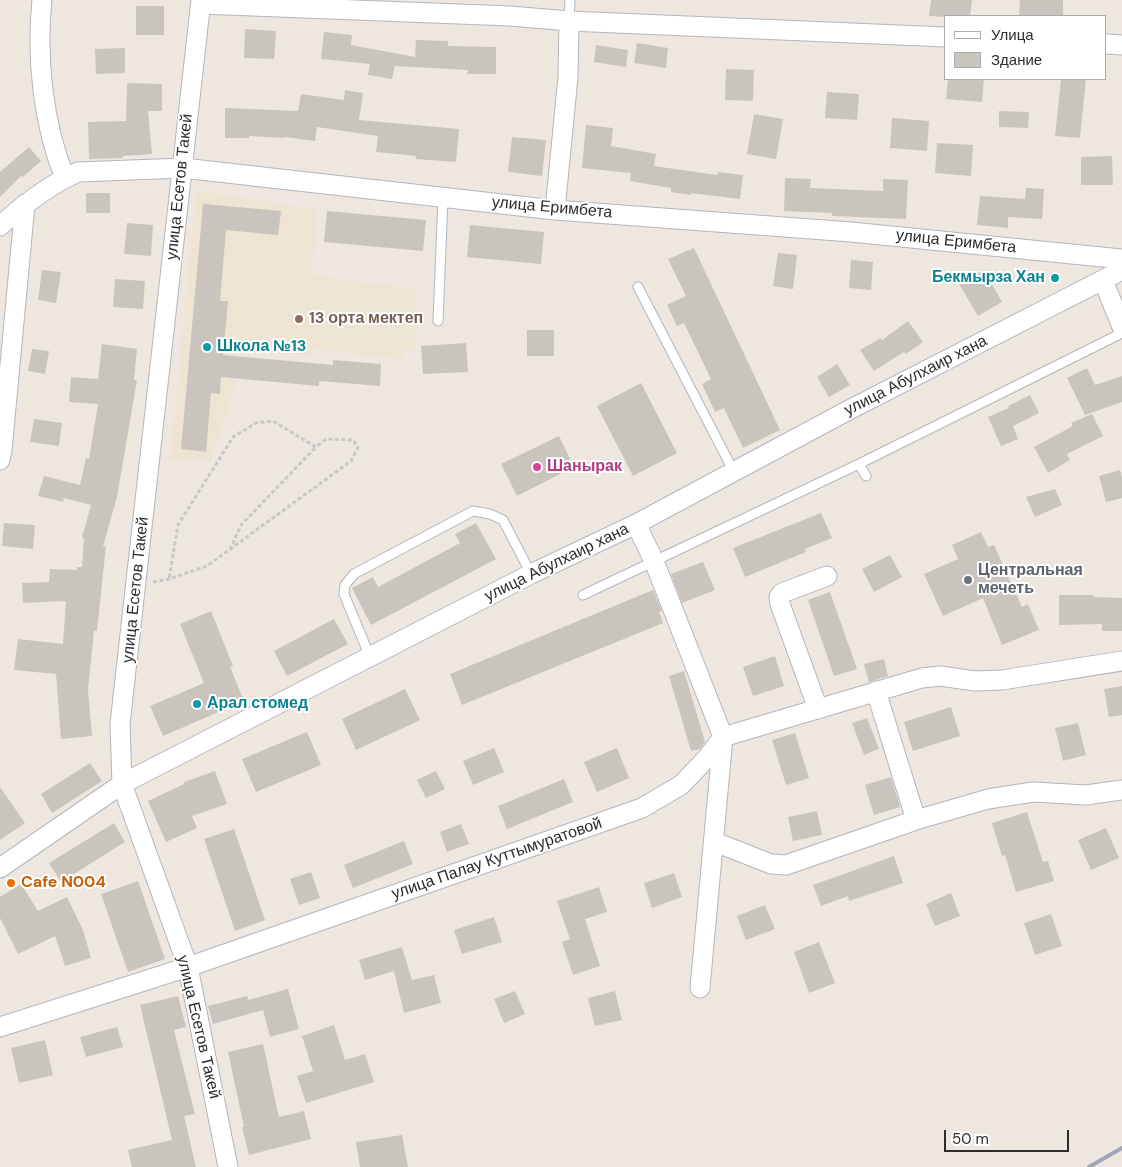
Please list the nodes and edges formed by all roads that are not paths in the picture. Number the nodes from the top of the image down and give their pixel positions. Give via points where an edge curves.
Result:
1 (42, 0) edge
2 (570, 0) edge
3 (201, 2) edge
4 (569, 21) junction
5 (944, 37) edge
6 (1107, 44) edge
7 (1122, 45) edge
8 (183, 168) junction
9 (64, 178) junction
10 (443, 198) junction
11 (25, 204) junction
12 (555, 210) junction
13 (0, 226) edge
14 (1122, 259) edge
15 (1122, 270) edge
16 (1103, 280) junction
17 (638, 287) dead end
18 (438, 321) dead end
19 (1122, 327) edge
20 (1122, 333) edge
21 (1, 453) edge
22 (859, 464) junction
23 (734, 472) junction
24 (866, 476) dead end
25 (636, 524) junction
26 (654, 561) junction
27 (532, 574) junction
28 (827, 576) dead end
29 (583, 595) dead end
30 (370, 657) junction
31 (1122, 661) edge
32 (876, 691) junction
33 (818, 708) junction
34 (724, 737) junction
35 (122, 784) junction
36 (1122, 790) edge
37 (916, 820) junction
38 (715, 842) junction
39 (0, 868) edge
40 (188, 968) junction
41 (700, 988) dead end
42 (0, 1027) edge
43 (228, 1167) edge

1 - 9 street via 40,74 57,160
2 - 4 lane
3 - 4 street
3 - 8 street, улица Есетов Такей
4 - 5 street
4 - 12 street via 568,77
6 - 7 street
8 - 9 street, улица Еримбета via 78,172
8 - 10 street, улица Еримбета
8 - 35 street, улица Есетов Такей via 120,724
9 - 11 street, улица Еримбета
10 - 12 street, улица Еримбета
10 - 18 lane
11 - 13 street, улица Еримбета
11 - 21 street
12 - 14 street, улица Еримбета via 851,232
15 - 16 street, улица Абулхаир хана
16 - 19 street
16 - 23 street, улица Абулхаир хана
17 - 23 lane
20 - 22 lane
22 - 24 lane
22 - 26 lane
23 - 25 street, улица Абулхаир хана
25 - 26 street
25 - 27 street, улица Абулхаир хана
26 - 29 lane
26 - 34 street
27 - 30 street, улица Абулхаир хана
27 - 30 lane via 502,520 473,511 354,574 345,585 344,594
28 - 33 street via 779,597
30 - 35 street, улица Абулхаир хана
31 - 32 street via 1002,680 922,678
32 - 33 street
32 - 37 street
33 - 34 street
34 - 38 street
34 - 40 street, улица Палау Куттымуратовой via 681,785 642,808
35 - 39 street, улица Абулхаир хана
35 - 40 street, улица Есетов Такей
36 - 37 street via 1086,795 1011,794
37 - 38 street via 786,865 771,864
38 - 41 street
40 - 42 street, улица Палау Куттымуратовой
40 - 43 street, улица Есетов Такей

